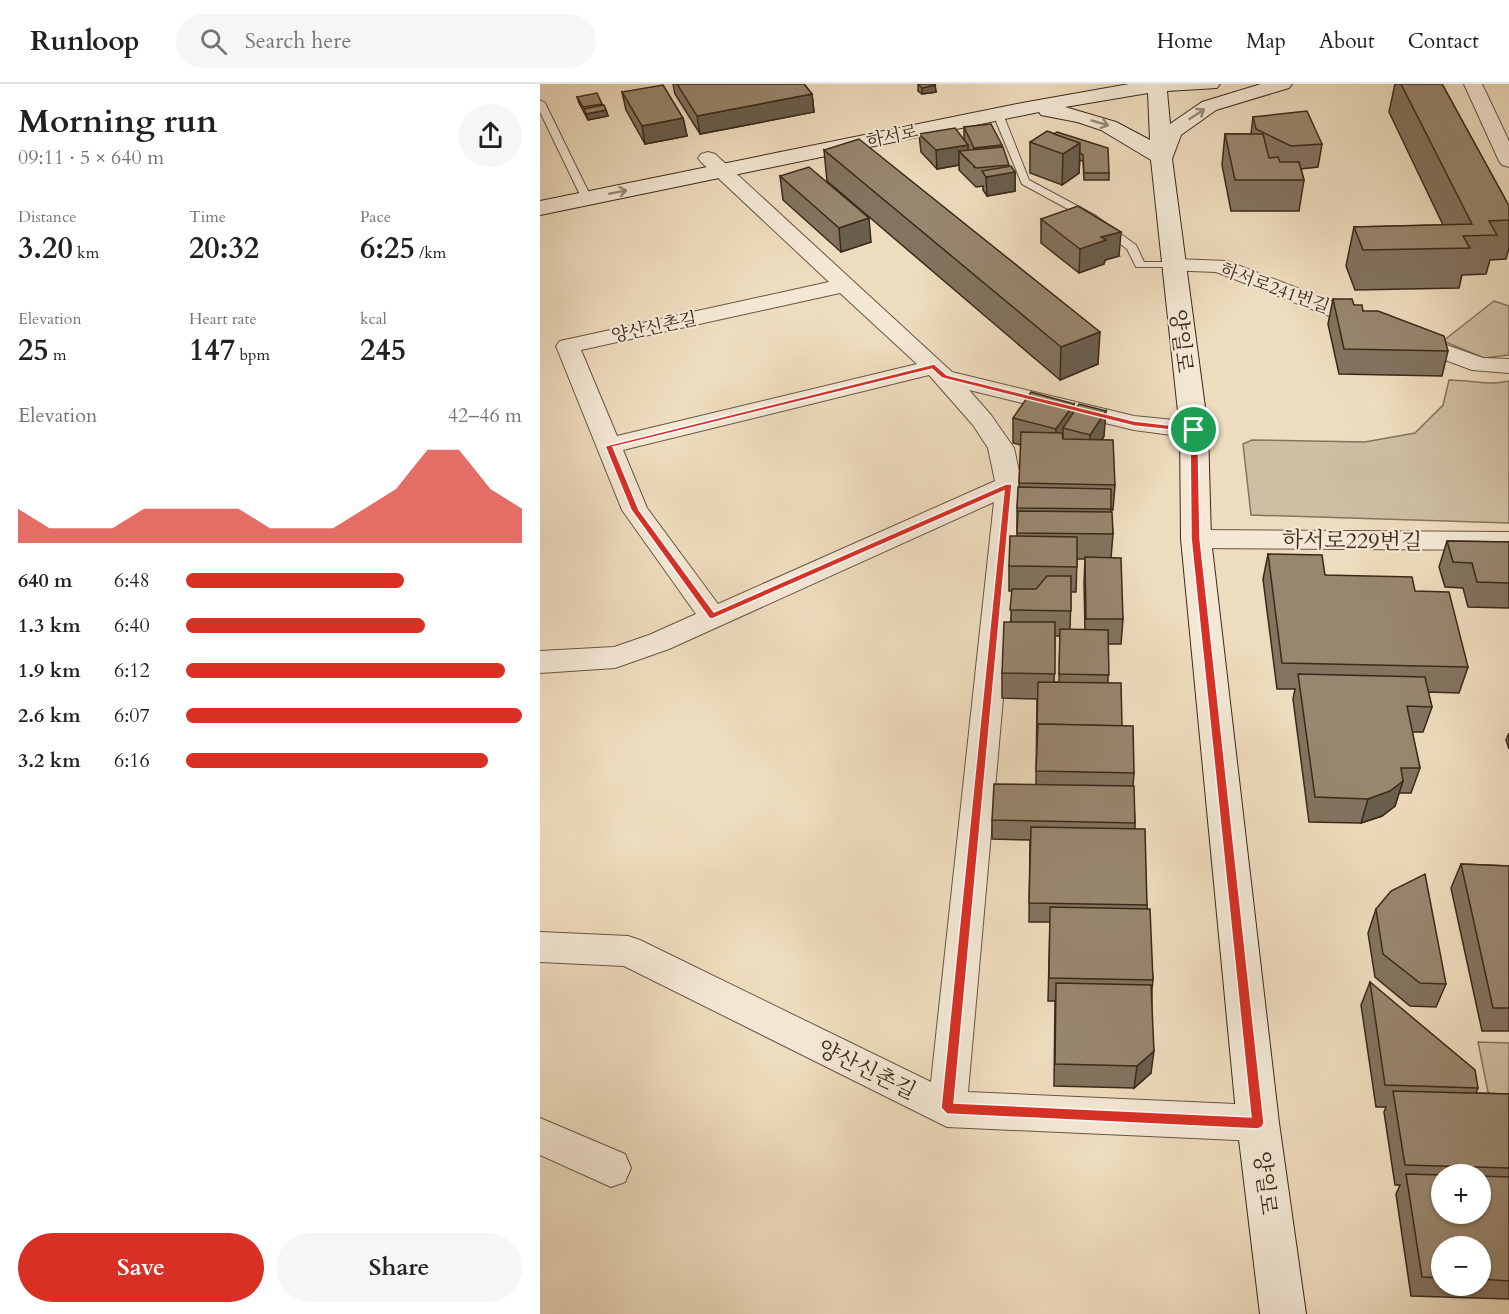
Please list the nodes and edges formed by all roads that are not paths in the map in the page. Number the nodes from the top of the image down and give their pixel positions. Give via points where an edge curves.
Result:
1 (1050, 84) edge
2 (1099, 84) edge
3 (1210, 84) edge
4 (1282, 84) edge
5 (1473, 84) edge
6 (1157, 85) edge
7 (540, 103) edge
8 (1020, 104) junction
9 (998, 114) junction
10 (1162, 158) junction
11 (1509, 161) edge
12 (715, 165) junction
13 (584, 191) junction
14 (540, 192) edge
15 (540, 208) edge
16 (1174, 265) junction
17 (846, 285) junction
18 (1509, 366) edge
19 (939, 372) junction
20 (1194, 430) junction
21 (609, 446) junction
22 (1009, 485) junction
23 (1196, 538) junction
24 (1509, 542) edge
25 (712, 616) junction
26 (540, 662) edge
27 (540, 946) edge
28 (947, 1108) junction
29 (1258, 1123) junction
30 (540, 1136) edge
31 (611, 1168) dead end
32 (1283, 1314) edge

1 - 8 main road
2 - 8 main road, 하서로
3 - 6 main road, 하서로
10 -> 4 main road via 1172,132 1209,106
5 - 11 street
6 - 8 main road, 하서로
6 - 10 main road, 양일로
7 - 13 lane
8 - 9 main road, 하서로
8 -> 10 main road via 1122,130
8 - 12 main road, 하서로
9 - 12 main road, 하서로
9 - 16 lane via 1025,182 1092,218 1132,247 1140,265
10 - 16 main road, 양일로
12 - 13 main road, 하서로
12 - 17 street, 양산신촌길
13 - 14 main road, 하서로
13 - 15 main road, 하서로
16 - 18 street, 하서로241번길 via 1219,266 1480,365
16 - 20 main road, 양일로
17 - 19 street, 양산신촌길
17 - 21 street, 양산신촌길 via 568,346
19 - 20 street via 1134,423
19 - 21 street
19 - 22 street, 양산신촌길 via 1001,448
20 - 23 main road, 양일로
21 - 25 street, 양산신촌길 via 635,510
22 - 25 street
22 - 28 street, 양산신촌길
23 - 24 street, 하서로229번길
23 - 29 main road, 양일로
25 - 26 street via 615,657
27 - 28 street, 양산신촌길 via 628,951
28 - 29 street
29 - 32 main road, 양일로
30 - 31 street

